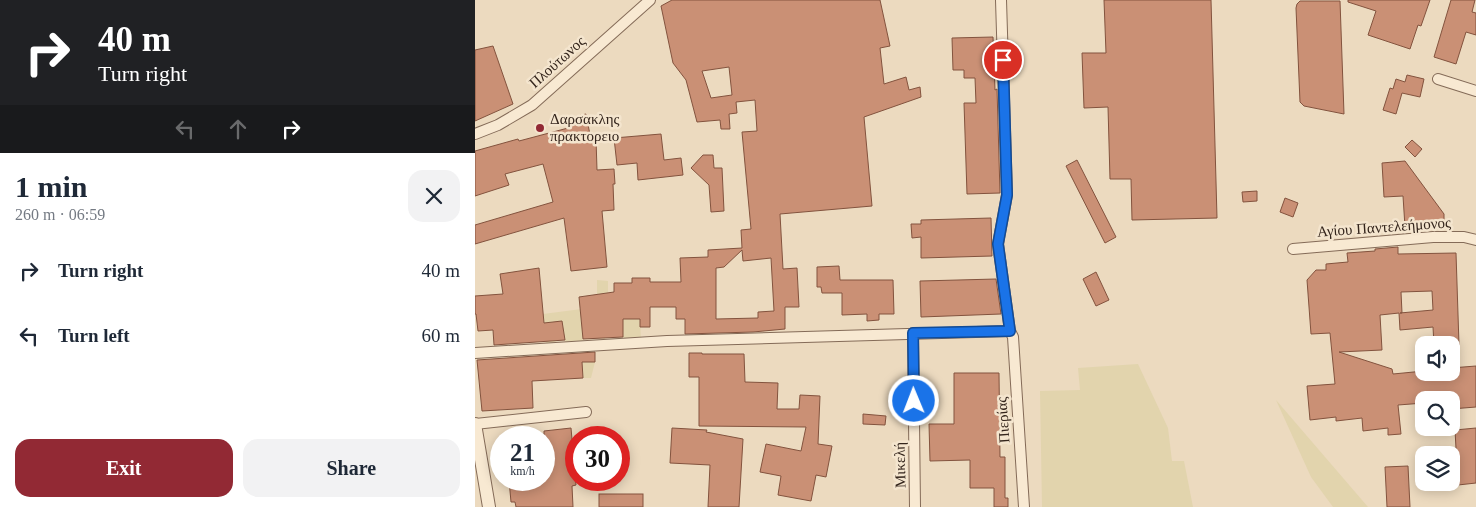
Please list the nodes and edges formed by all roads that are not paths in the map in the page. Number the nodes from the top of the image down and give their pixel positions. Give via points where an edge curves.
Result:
1 (650, 0) edge
2 (1001, 0) edge
3 (1438, 79) dead end
4 (1476, 91) edge
5 (475, 134) edge
6 (1476, 240) edge
7 (1293, 249) dead end
8 (1010, 331) junction
9 (913, 333) junction
10 (475, 353) edge
11 (586, 412) dead end
12 (475, 424) edge
13 (489, 507) edge
14 (915, 507) edge
15 (1024, 507) edge

1 - 5 street, Πλούτωνος via 532,105
2 - 8 street, Πιερίας via 1007,195 998,244
3 - 4 street
6 - 7 street, Αγίου Παντελεήμονος via 1433,237
8 - 9 street
8 - 15 street, Πιερίας via 1013,337
9 - 10 street via 667,341
9 - 14 street, Μικελή
11 - 12 street
12 - 13 street

